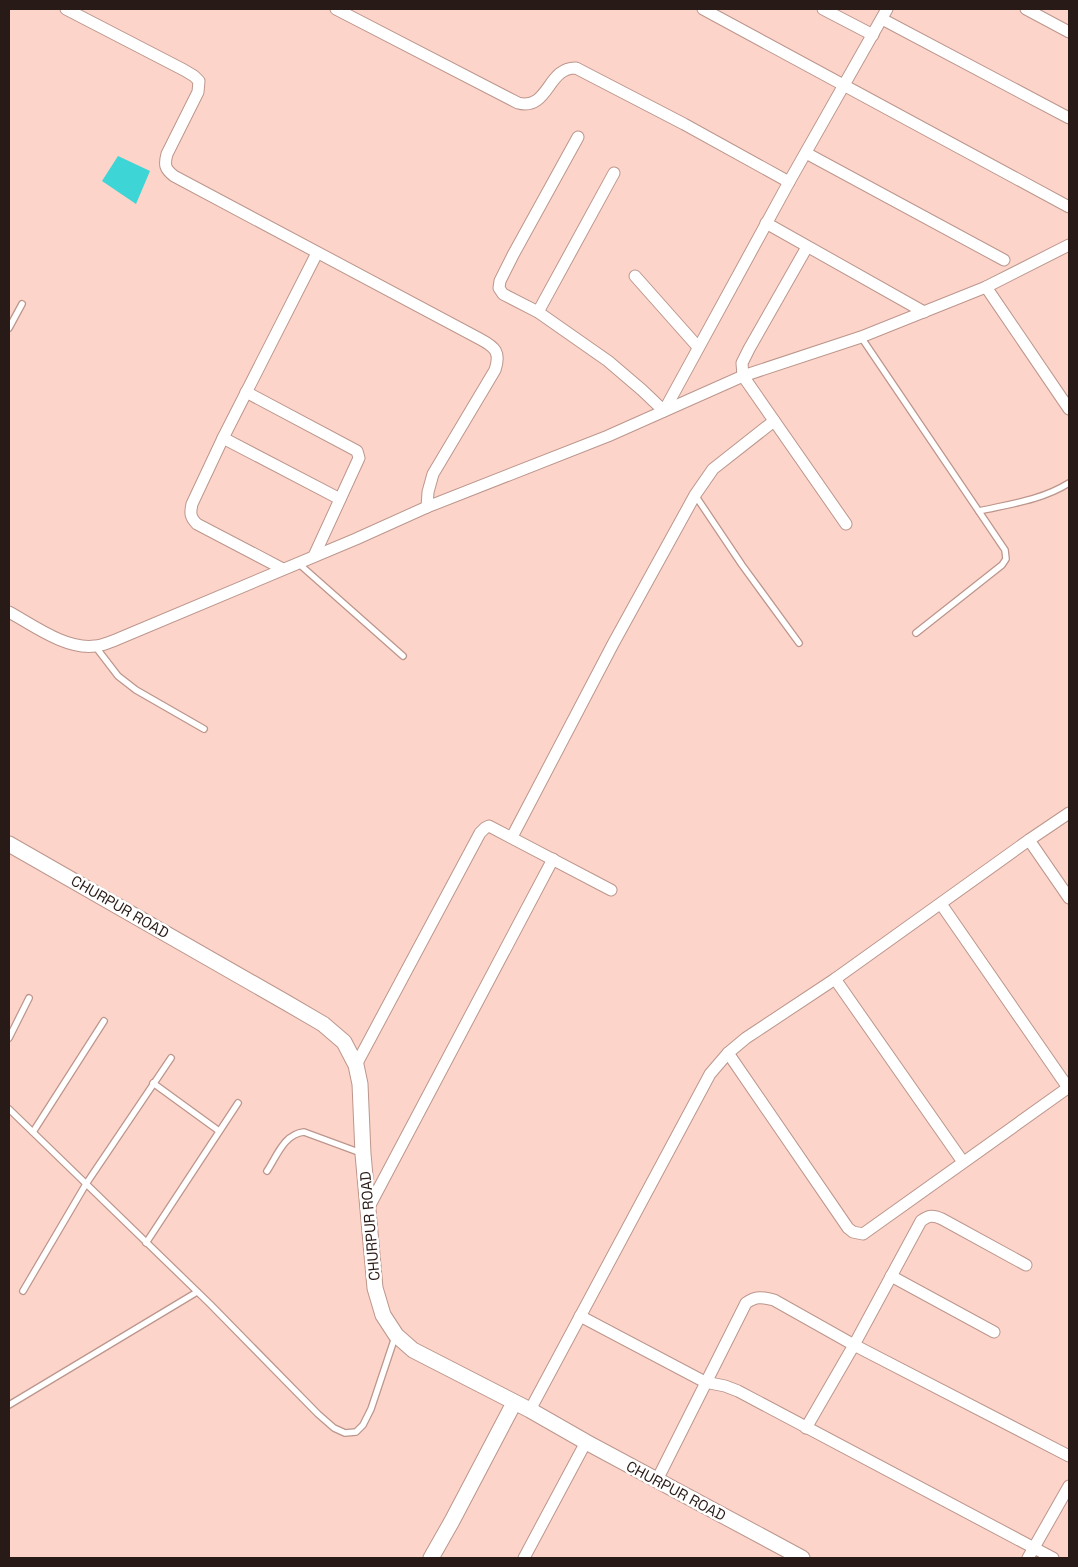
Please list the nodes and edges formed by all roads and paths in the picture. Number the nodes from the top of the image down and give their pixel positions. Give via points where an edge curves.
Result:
1 (66, 9) edge
2 (336, 9) edge
3 (703, 9) edge
4 (823, 9) edge
5 (1026, 9) edge
6 (885, 14) edge
7 (1069, 32) edge
8 (873, 36) junction
9 (845, 85) junction
10 (1069, 118) edge
11 (578, 137) dead end
12 (806, 153) junction
13 (614, 173) dead end
14 (789, 182) junction
15 (1069, 207) edge
16 (766, 223) junction
17 (1069, 245) edge
18 (807, 247) junction
19 (317, 253) junction
20 (1004, 260) dead end
21 (635, 276) dead end
22 (986, 287) junction
23 (22, 304) dead end
24 (538, 312) junction
25 (924, 312) junction
26 (9, 328) edge
27 (861, 337) junction
28 (698, 346) junction
29 (743, 376) junction
30 (246, 392) junction
31 (1069, 409) edge
32 (664, 411) junction
33 (774, 421) junction
34 (223, 438) junction
35 (1069, 483) edge
36 (695, 495) junction
37 (340, 500) junction
38 (427, 507) junction
39 (979, 511) junction
40 (846, 524) dead end
41 (314, 556) junction
42 (298, 563) junction
43 (283, 569) junction
44 (9, 612) edge
45 (916, 633) dead end
46 (799, 643) dead end
47 (95, 646) junction
48 (404, 656) dead end
49 (204, 729) dead end
50 (1069, 813) edge
51 (512, 837) junction
52 (1029, 840) junction
53 (9, 844) edge
54 (553, 859) junction
55 (612, 890) dead end
56 (1069, 898) edge
57 (941, 904) junction
58 (835, 978) junction
59 (29, 998) dead end
60 (104, 1020) dead end
61 (9, 1038) edge
62 (728, 1053) junction
63 (171, 1058) dead end
64 (356, 1065) junction
65 (153, 1083) junction
66 (1069, 1088) edge
67 (238, 1103) dead end
68 (9, 1109) edge
69 (219, 1131) junction
70 (33, 1132) junction
71 (363, 1154) junction
72 (963, 1162) junction
73 (267, 1171) dead end
74 (86, 1184) junction
75 (369, 1207) junction
76 (146, 1243) junction
77 (1026, 1265) dead end
78 (891, 1276) junction
79 (23, 1291) dead end
80 (197, 1292) junction
81 (580, 1316) junction
82 (994, 1332) dead end
83 (396, 1335) junction
84 (854, 1345) junction
85 (705, 1382) junction
86 (514, 1403) junction
87 (9, 1405) edge
88 (530, 1410) junction
89 (806, 1428) junction
90 (586, 1442) junction
91 (1069, 1456) edge
92 (657, 1480) junction
93 (1069, 1486) edge
94 (1031, 1553) edge
95 (431, 1558) edge
96 (524, 1558) edge
97 (802, 1558) edge
98 (1054, 1558) edge

1 - 19 street via 184,70 199,81 198,92 166,154 166,170
2 - 14 street via 527,106 535,103 560,72 576,68
3 - 9 street
4 - 8 street
5 - 7 street
6 - 8 street
6 - 10 street
8 - 9 street
9 - 12 street
9 - 15 street
11 - 24 street via 500,281 499,288 503,294
12 - 14 street
12 - 20 street
13 - 24 street
14 - 16 street
16 - 18 street
16 - 28 street
17 - 22 street
18 - 25 street
18 - 29 street via 742,363
19 - 30 street
19 - 38 street via 491,345 496,352 495,370 433,474
21 - 28 street
22 - 25 street
22 - 31 street
23 - 26 lane
24 - 32 street via 608,361
25 - 27 street
27 - 29 street
27 - 39 lane
28 - 32 street
29 - 32 street
29 - 33 street
30 - 34 street
30 - 37 street via 357,451 359,458
32 - 38 street
33 - 36 street via 713,469
33 - 40 street
34 - 37 street
34 - 43 street via 192,504 192,518 196,524
35 - 39 lane via 1034,499
36 - 46 lane
36 - 51 street
37 - 41 street
38 - 41 street
39 - 45 lane via 1005,550 1006,559
41 - 42 street
42 - 43 street
42 - 48 lane
43 - 47 street
44 - 47 street via 61,640 79,646
47 - 49 lane via 118,676 136,690
50 - 52 street
51 - 54 street
51 - 64 street via 489,826 480,833
52 - 56 street
52 - 57 street
53 - 64 street, CHURPUR ROAD via 323,1024 344,1042
54 - 55 street
54 - 75 street
57 - 58 street
57 - 66 street
58 - 62 street
58 - 72 street
59 - 61 lane
60 - 70 lane
62 - 72 street via 853,1232 863,1234
62 - 81 street via 710,1074
63 - 65 lane
64 - 71 street, CHURPUR ROAD
65 - 69 lane
65 - 74 lane
66 - 72 street
67 - 69 lane
68 - 70 lane
69 - 76 lane
70 - 74 lane
71 - 73 lane via 304,1132 294,1133 285,1141
71 - 75 street, CHURPUR ROAD
74 - 76 lane
74 - 79 lane
75 - 83 street, CHURPUR ROAD via 375,1288 383,1315
76 - 80 lane
77 - 78 street via 934,1216 927,1216 921,1221
78 - 82 street
78 - 84 street
80 - 83 lane via 318,1414 345,1433 356,1432 363,1425
80 - 87 lane
81 - 85 street
81 - 88 street
83 - 86 street, CHURPUR ROAD via 413,1350
84 - 85 street via 774,1300 754,1297 746,1303
84 - 89 street
84 - 91 street
85 - 89 street via 738,1391
85 - 92 street
86 - 88 street, CHURPUR ROAD
86 - 95 street
88 - 90 street, CHURPUR ROAD
89 - 94 street
90 - 92 street, CHURPUR ROAD
90 - 96 street
92 - 97 street, CHURPUR ROAD
93 - 94 street
94 - 98 street

